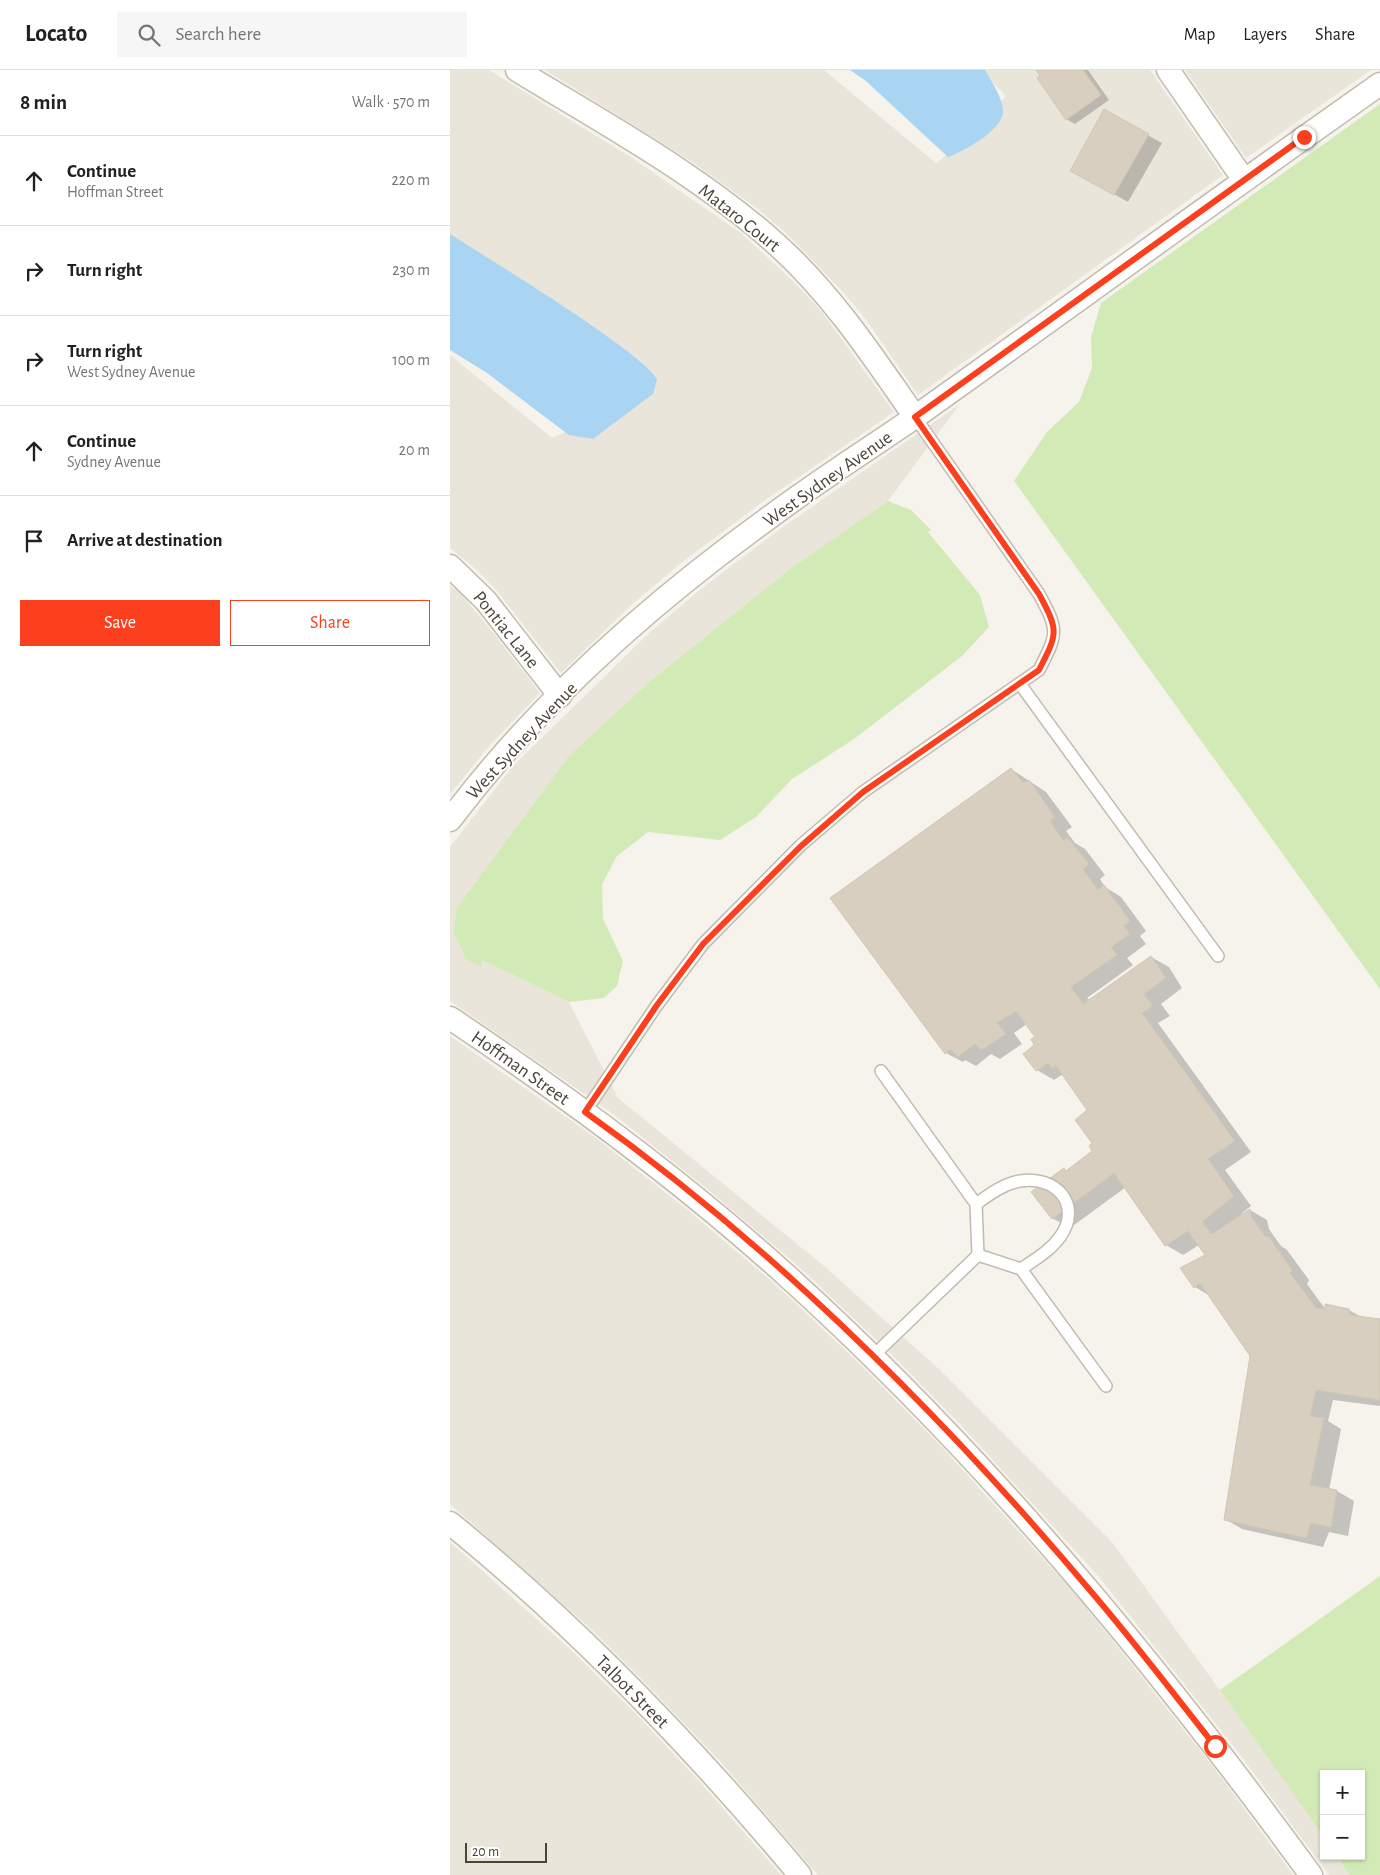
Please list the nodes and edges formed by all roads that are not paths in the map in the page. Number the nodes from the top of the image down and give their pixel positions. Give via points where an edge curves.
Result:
1 (517, 70) edge
2 (1168, 70) edge
3 (1380, 84) edge
4 (1244, 180) junction
5 (915, 417) junction
6 (450, 566) edge
7 (1020, 684) junction
8 (560, 696) junction
9 (450, 820) edge
10 (1218, 956) dead end
11 (450, 1018) edge
12 (881, 1071) dead end
13 (585, 1112) junction
14 (976, 1204) junction
15 (978, 1255) junction
16 (1021, 1269) junction
17 (873, 1356) junction
18 (1106, 1386) dead end
19 (450, 1523) edge
20 (800, 1875) edge
21 (1311, 1875) edge

1 - 5 street, Mataro Court via 684,174 750,221 848,321
2 - 4 street
3 - 4 street, West Sydney Avenue
4 - 5 street, West Sydney Avenue
5 - 7 lane via 1039,594 1052,618 1054,640 1039,670
5 - 8 street, West Sydney Avenue via 770,516 691,576 639,620
6 - 8 street, Pontiac Lane via 486,601
7 - 10 lane
7 - 13 lane via 863,792 801,846 703,944 657,1005
8 - 9 street, West Sydney Avenue via 501,756
11 - 13 street, Hoffman Street
12 - 14 lane
13 - 17 street, Hoffman Street via 706,1206 786,1274
14 - 15 lane
14 - 16 lane via 1006,1184 1023,1180 1050,1182 1062,1194 1068,1210 1065,1228 1059,1238
15 - 16 lane
15 - 17 lane
16 - 18 lane
17 - 21 street, Hoffman Street via 950,1435 1088,1588 1227,1760
19 - 20 street, Talbot Street via 563,1622 644,1702 710,1771

